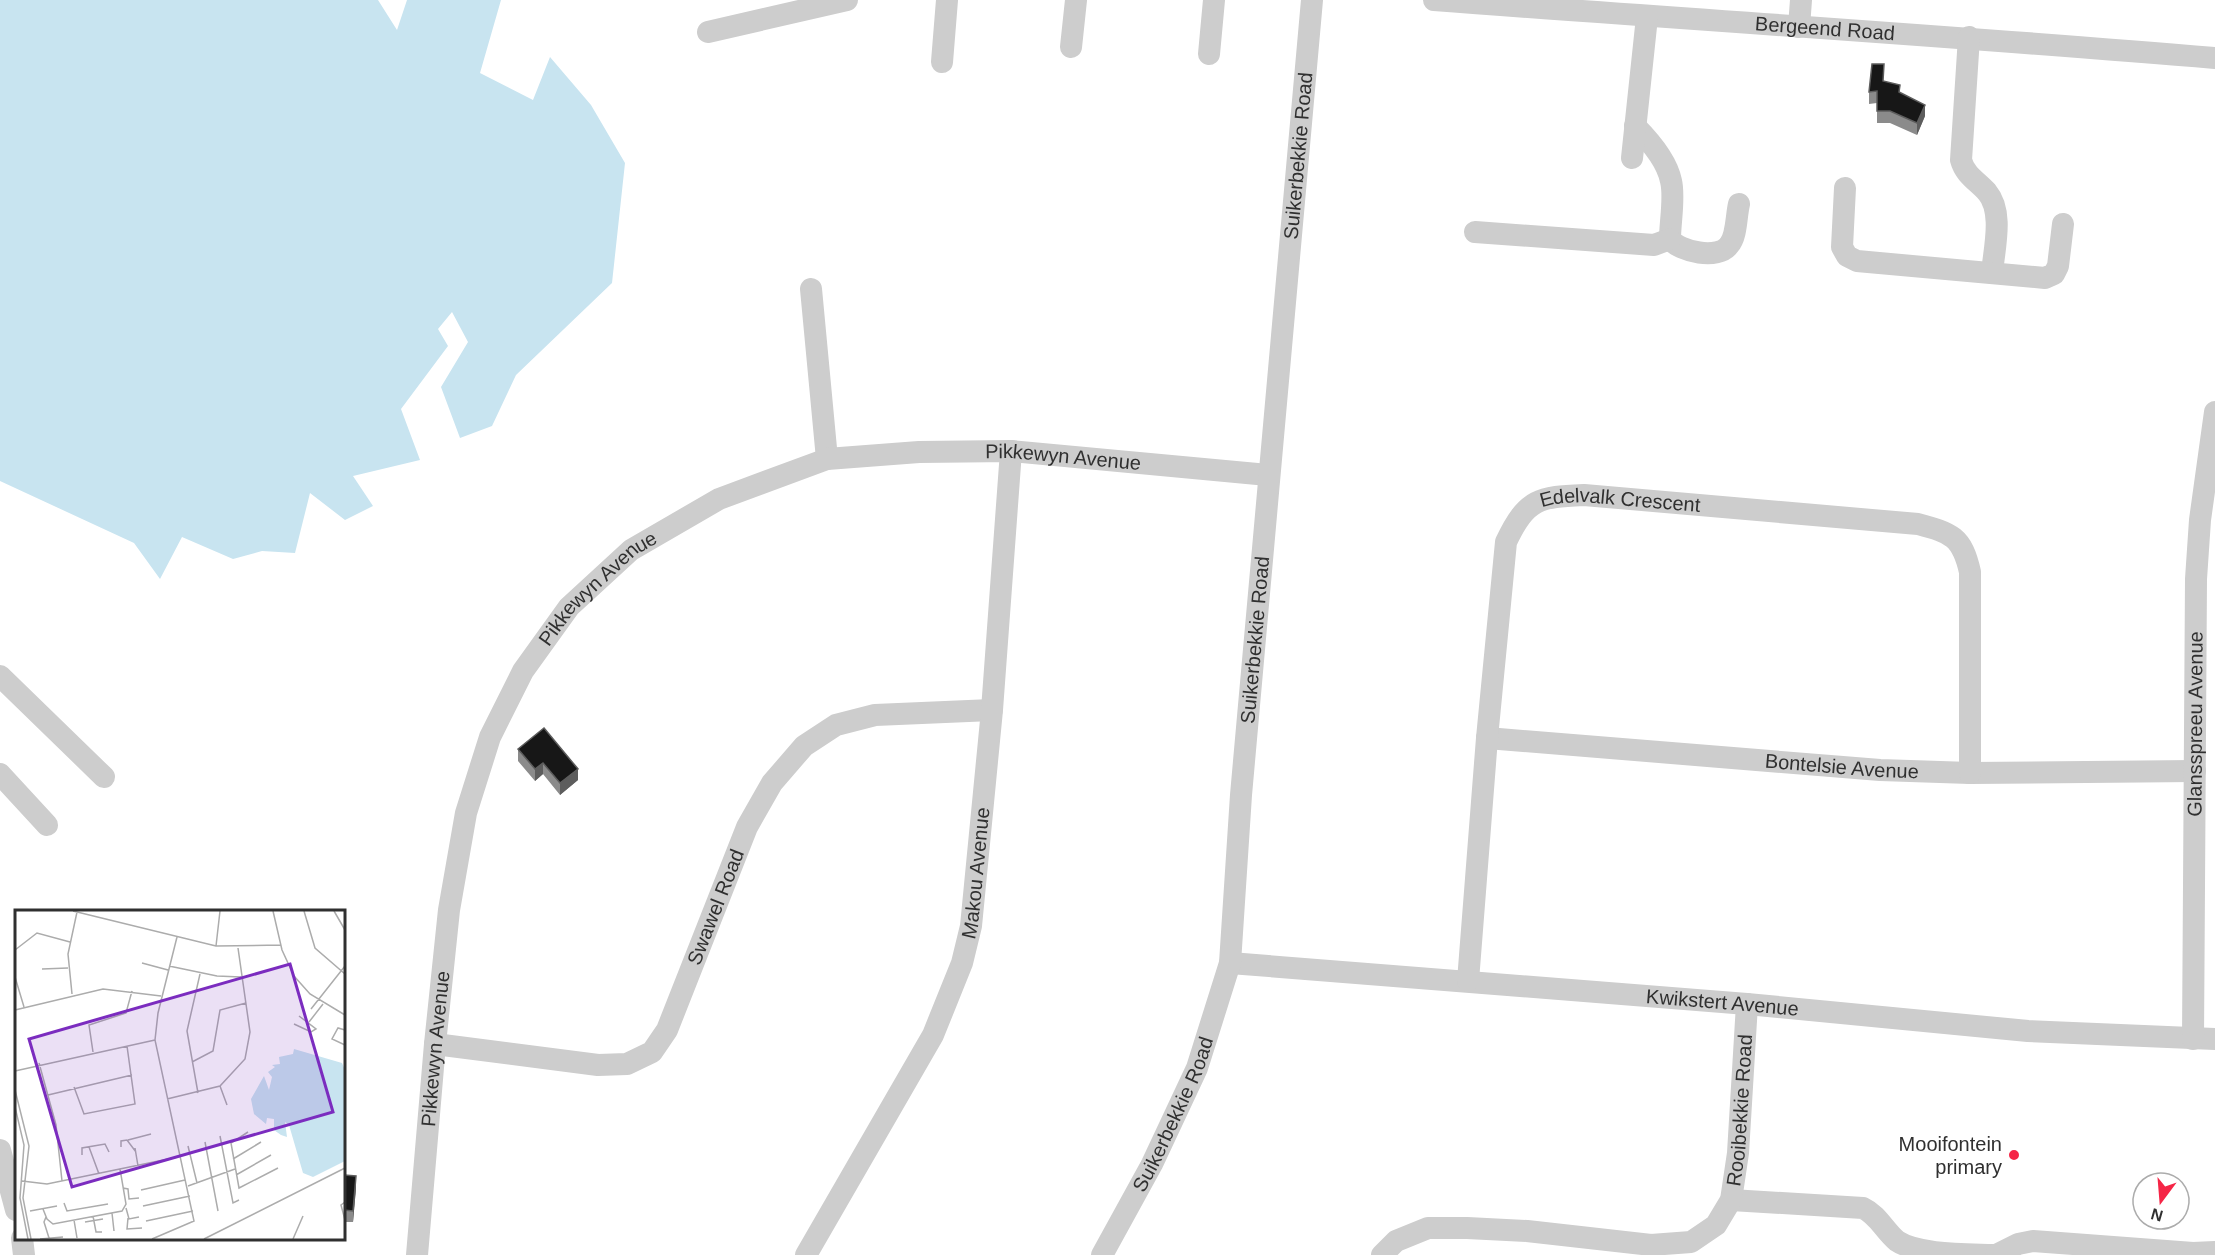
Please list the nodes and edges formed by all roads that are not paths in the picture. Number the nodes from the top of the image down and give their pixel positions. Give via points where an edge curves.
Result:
1 (847, 0) edge
2 (947, 0) edge
3 (1076, 0) edge
4 (1214, 0) edge
5 (1312, 0) edge
6 (1434, 0) edge
7 (1801, 0) edge
8 (1647, 16) junction
9 (1799, 27) junction
10 (708, 32) dead end
11 (1969, 37) junction
12 (1071, 47) dead end
13 (1209, 54) dead end
14 (2215, 58) edge
15 (942, 62) dead end
16 (1635, 126) junction
17 (1632, 158) dead end
18 (1845, 188) dead end
19 (1738, 204) dead end
20 (2063, 224) dead end
21 (1474, 232) dead end
22 (1670, 238) junction
23 (1992, 273) junction
24 (812, 289) dead end
25 (2215, 412) edge
26 (1011, 451) junction
27 (827, 459) junction
28 (1268, 475) junction
29 (0, 676) edge
30 (992, 710) junction
31 (1487, 738) junction
32 (2195, 771) junction
33 (1970, 773) junction
34 (0, 774) edge
35 (104, 777) dead end
36 (47, 825) dead end
37 (1230, 963) junction
38 (1468, 981) junction
39 (1747, 1004) junction
40 (2204, 1039) edge
41 (435, 1044) junction
42 (0, 1150) edge
43 (1731, 1200) junction
44 (15, 1206) edge
45 (22, 1240) edge
46 (2215, 1252) edge
47 (24, 1255) edge
48 (417, 1255) edge
49 (806, 1255) edge
50 (1102, 1255) edge
51 (1382, 1255) edge
52 (1994, 1255) edge

1 - 10 street
2 - 15 street
3 - 12 street
4 - 13 street
5 - 28 street, Suikerbekkie Road
6 - 8 street, Bergeend Road
7 - 9 street
8 - 9 street, Bergeend Road
8 - 16 street
9 - 11 street, Bergeend Road
11 - 14 street, Bergeend Road
11 - 23 street via 1961,160 1964,170 1995,203
16 - 17 street
16 - 22 street via 1666,166 1672,182
18 - 23 street via 1842,247 1847,256 1857,261
19 - 22 street via 1732,243 1726,250 1686,250
20 - 23 street via 2054,274 2045,278
21 - 22 street via 1654,245
24 - 27 street
25 - 32 street, Glansspreeu Avenue via 2196,579
26 - 27 street, Pikkewyn Avenue
26 - 28 street, Pikkewyn Avenue
26 - 30 street, Makou Avenue
27 - 41 street, Pikkewyn Avenue via 719,499 631,550 569,607 523,671 490,737 466,813 449,910
28 - 37 street, Suikerbekkie Road
29 - 35 street
30 - 41 street, Swawel Road via 875,715 836,725 804,746 772,783 747,827 667,1030 652,1052 627,1064 598,1065
30 - 49 street, Makou Avenue via 971,926 963,963 933,1035
31 - 33 street, Bontelsie Avenue via 1880,770
31 - 33 street, Edelvalk Crescent via 1506,542 1516,520 1532,504 1553,496 1584,495 1918,524 1957,540 1966,552 1970,572
31 - 38 street, Edelvalk Crescent
32 - 33 street, Bontelsie Avenue
32 - 40 street, Glansspreeu Avenue
34 - 36 street
37 - 38 street, Kwikstert Avenue
37 - 50 street, Suikerbekkie Road via 1197,1068 1152,1164
38 - 39 street, Kwikstert Avenue
39 - 40 street, Kwikstert Avenue via 2028,1031
39 - 43 street, Rooibekkie Road via 1743,1094
41 - 48 street, Pikkewyn Avenue
42 - 44 street
43 - 51 street, Rooibekkie Road via 1716,1225 1691,1242 1651,1245 1527,1231 1428,1228 1396,1241
43 - 52 street via 1863,1208 1909,1249 1922,1253
45 - 47 street
46 - 52 street via 2033,1241

